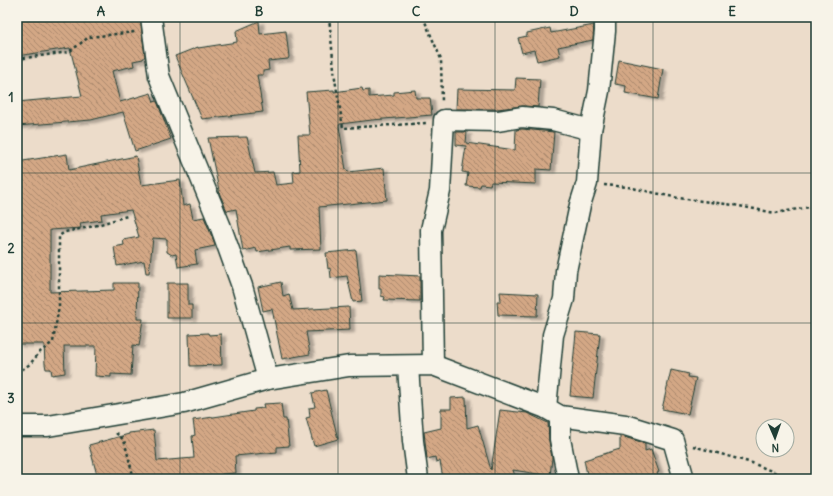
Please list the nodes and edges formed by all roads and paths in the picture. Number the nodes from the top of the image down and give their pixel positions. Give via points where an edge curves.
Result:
1 (329, 17) edge
2 (423, 17) edge
3 (605, 17) edge
4 (152, 23) edge
5 (17, 59) edge
6 (444, 120) junction
7 (591, 130) junction
8 (587, 183) junction
9 (816, 206) edge
10 (127, 216) dead end
11 (433, 365) junction
12 (408, 366) junction
13 (17, 373) edge
14 (268, 380) junction
15 (553, 412) junction
16 (17, 426) edge
17 (114, 432) dead end
18 (673, 440) junction
19 (134, 479) edge
20 (418, 479) edge
21 (568, 479) edge
22 (684, 479) edge
23 (791, 479) edge

1 - 6 path via 343,128
2 - 6 path via 441,59
3 - 7 street via 599,91
4 - 5 path via 89,38 68,52
4 - 14 street via 159,76 220,224 242,286
6 - 7 street via 498,121 522,117 553,120
6 - 11 street via 440,191 431,230
7 - 8 street
8 - 9 path via 628,187 678,198 775,213
8 - 15 street via 566,271 564,299 553,335
10 - 13 path via 58,236 59,306 53,342
11 - 12 street
11 - 15 street
12 - 14 street via 349,366
12 - 20 street
14 - 16 street via 184,403 48,426
15 - 18 street via 625,425
15 - 21 street
17 - 19 path via 124,440
18 - 22 street
18 - 23 path via 752,463

